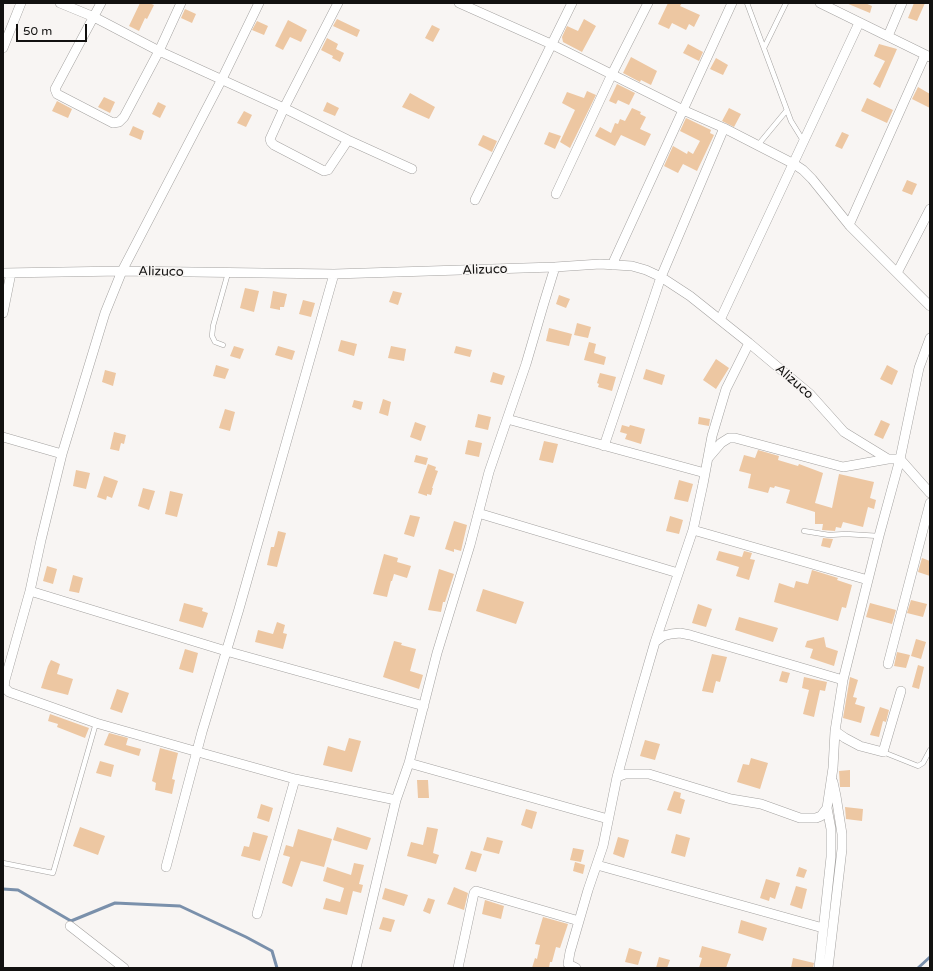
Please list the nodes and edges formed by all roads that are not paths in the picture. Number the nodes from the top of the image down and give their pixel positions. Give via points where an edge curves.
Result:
1 (20, 3) edge
2 (60, 3) edge
3 (101, 3) edge
4 (181, 3) edge
5 (259, 3) edge
6 (338, 3) edge
7 (459, 3) edge
8 (572, 3) edge
9 (648, 3) edge
10 (732, 3) edge
11 (747, 3) edge
12 (786, 3) edge
13 (820, 3) edge
14 (902, 3) edge
15 (94, 17) junction
16 (859, 23) junction
17 (888, 36) junction
18 (551, 44) junction
19 (3, 48) edge
20 (764, 48) junction
21 (159, 51) junction
22 (928, 56) edge
23 (612, 74) junction
24 (222, 79) junction
25 (284, 108) junction
26 (683, 110) junction
27 (787, 110) junction
28 (724, 128) junction
29 (348, 140) junction
30 (804, 142) junction
31 (758, 146) junction
32 (794, 164) junction
33 (412, 169) dead end
34 (556, 194) dead end
35 (475, 200) dead end
36 (930, 209) edge
37 (849, 224) junction
38 (612, 265) junction
39 (556, 267) junction
40 (122, 271) junction
41 (7, 273) edge
42 (228, 273) junction
43 (898, 273) junction
44 (334, 274) junction
45 (661, 277) junction
46 (930, 306) edge
47 (3, 313) edge
48 (720, 320) junction
49 (930, 338) edge
50 (749, 343) junction
51 (223, 345) dead end
52 (507, 419) junction
53 (3, 437) edge
54 (604, 446) junction
55 (62, 454) junction
56 (708, 458) junction
57 (888, 459) junction
58 (900, 459) junction
59 (705, 474) junction
60 (930, 493) edge
61 (930, 503) edge
62 (478, 513) junction
63 (693, 530) junction
64 (804, 531) dead end
65 (879, 536) junction
66 (678, 573) junction
67 (868, 580) junction
68 (30, 591) junction
69 (655, 642) junction
70 (226, 651) junction
71 (888, 664) dead end
72 (843, 680) junction
73 (4, 688) edge
74 (901, 691) dead end
75 (424, 706) junction
76 (96, 722) junction
77 (835, 731) junction
78 (930, 750) edge
79 (198, 752) junction
80 (883, 752) junction
81 (409, 763) junction
82 (617, 777) junction
83 (831, 777) junction
84 (295, 779) junction
85 (396, 800) junction
86 (827, 808) junction
87 (608, 819) junction
88 (3, 863) edge
89 (597, 866) junction
90 (166, 867) dead end
91 (257, 914) dead end
92 (579, 920) junction
93 (70, 926) dead end
94 (823, 928) junction
95 (570, 967) edge
96 (124, 968) edge
97 (356, 968) edge
98 (458, 968) edge
99 (820, 968) edge
100 (828, 968) edge

1 - 19 street
2 - 15 street
3 - 15 street
4 - 21 street
5 - 24 street
6 - 25 street
7 - 18 street
8 - 18 street
9 - 23 street
10 - 26 street
11 - 20 lane
12 - 20 lane
13 - 16 street
14 - 17 street
15 - 21 street
15 - 21 street via 55,89 57,94 113,123 119,122
16 - 17 street
16 - 30 street
17 - 22 street
18 - 23 street
18 - 35 street
20 - 27 lane
21 - 24 street
22 - 37 street
23 - 26 street
23 - 34 street
24 - 25 street
24 - 40 street
25 - 29 street
25 - 29 street via 270,142 321,170 328,170
26 - 28 street
26 - 38 street
27 - 30 lane
27 - 31 lane
28 - 31 street
28 - 45 street
29 - 33 street
30 - 32 street
31 - 32 street
32 - 37 street via 803,170
32 - 48 street
36 - 43 street
37 - 43 street
38 - 39 street, Alizuco
38 - 45 street, Alizuco via 632,266
39 - 44 street, Alizuco
39 - 52 street
40 - 41 street, Alizuco
40 - 42 street, Alizuco
40 - 55 street via 105,313
41 - 47 street
42 - 44 street, Alizuco
42 - 51 lane via 212,336 215,342
43 - 46 street
44 - 70 street
45 - 48 street, Alizuco
45 - 54 street
48 - 50 street, Alizuco
49 - 58 street via 919,368
50 - 56 street via 726,389
50 - 57 street, Alizuco via 810,394 844,432
52 - 54 street
52 - 62 street
53 - 55 street
54 - 59 street
55 - 68 street
56 - 57 street via 721,443 729,438 735,438 844,467
56 - 59 street
57 - 58 street
58 - 60 street
58 - 65 street
59 - 63 street
61 - 71 street
62 - 66 street
62 - 75 street
63 - 66 street
63 - 67 street
64 - 65 lane via 830,535
65 - 67 street
66 - 69 street
67 - 72 street
68 - 70 street
68 - 73 street
69 - 72 street via 662,636 671,634 690,635
69 - 82 street
70 - 75 street
70 - 79 street
72 - 77 street
73 - 76 street via 9,692
74 - 80 street
75 - 81 street
76 - 79 street
76 - 88 lane via 53,873
77 - 80 street via 860,746
77 - 83 street
78 - 80 lane via 923,763 918,766
79 - 84 street
79 - 90 street
81 - 85 street
81 - 87 street
82 - 86 street via 625,774 649,774 732,799 761,804 800,818 816,818
82 - 87 street
83 - 86 street
83 - 100 street via 838,805 842,849
84 - 85 street
84 - 91 street
85 - 97 street
86 - 94 street via 831,829 831,857
87 - 89 street
89 - 92 street
89 - 94 street
92 - 95 street
92 - 98 street via 476,891
93 - 96 street
94 - 99 street

